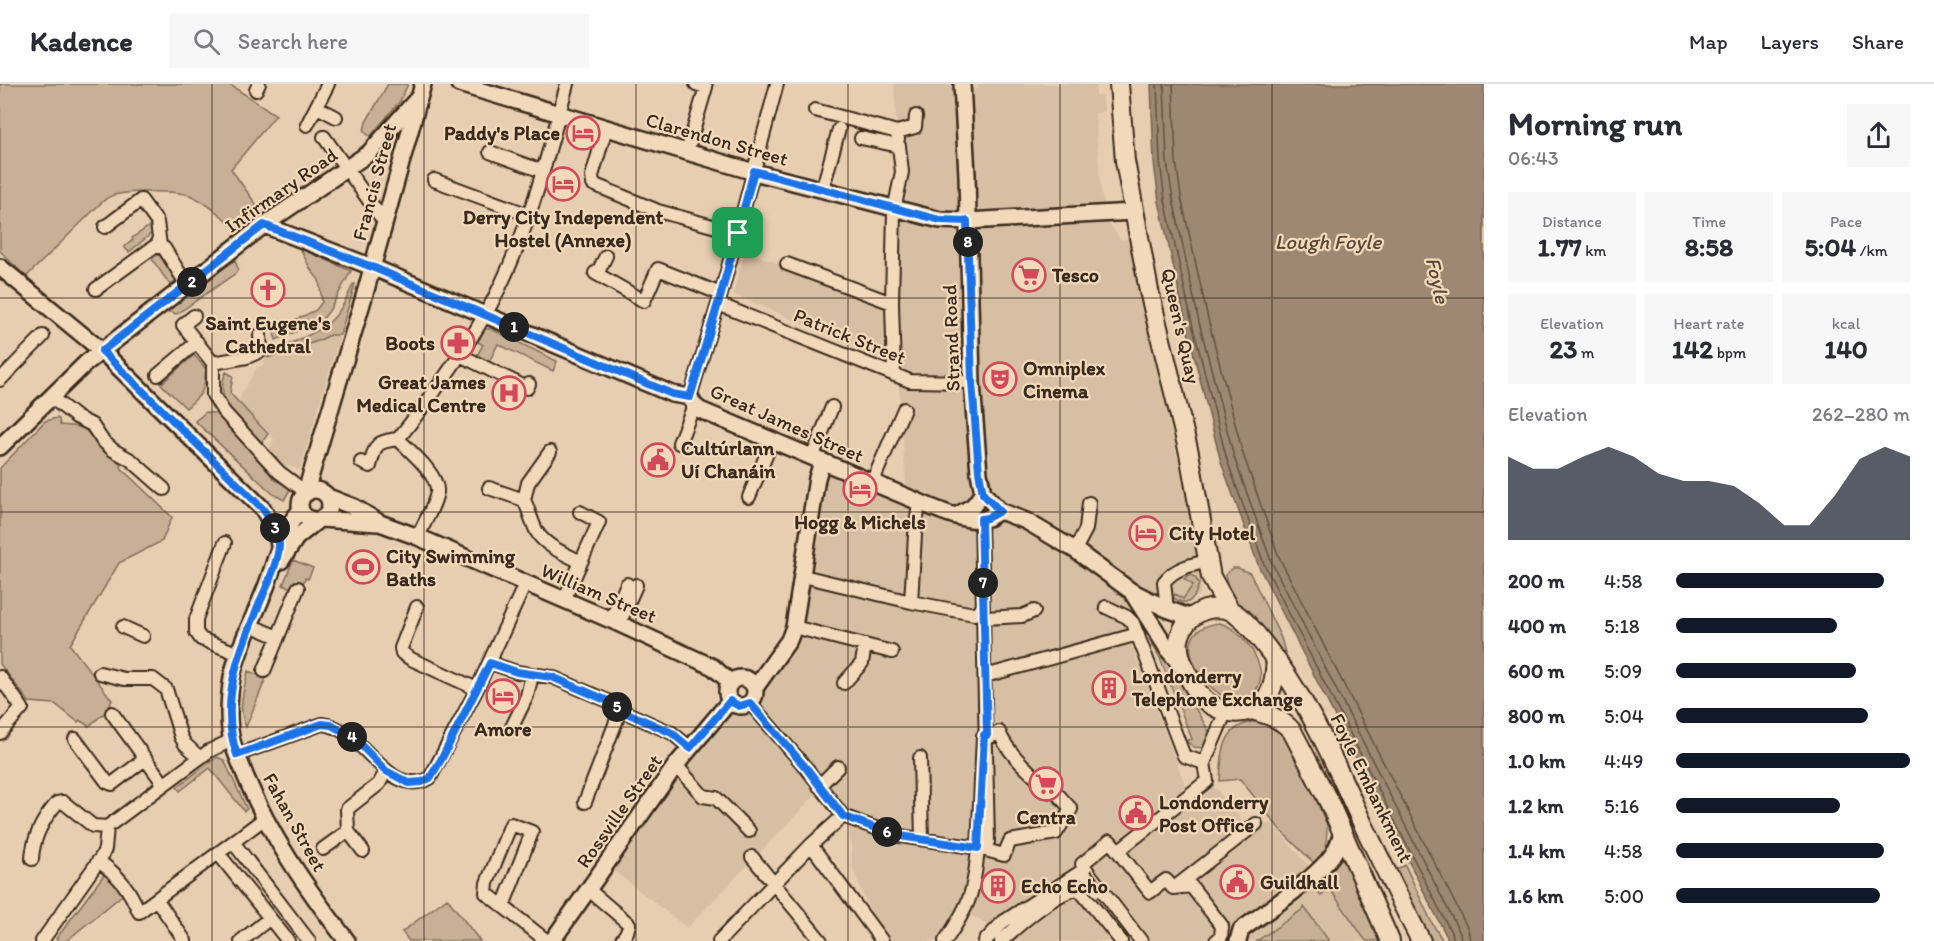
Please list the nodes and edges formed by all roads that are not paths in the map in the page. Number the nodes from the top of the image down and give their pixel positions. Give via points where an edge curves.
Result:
1 (328, 84) edge
2 (459, 84) edge
3 (567, 84) edge
4 (777, 84) edge
5 (962, 84) edge
6 (1119, 84) edge
7 (703, 85) edge
8 (421, 91) edge
9 (316, 106) junction
10 (815, 110) dead end
11 (560, 114) junction
12 (916, 116) dead end
13 (336, 117) dead end
14 (307, 125) dead end
15 (606, 128) junction
16 (839, 129) dead end
17 (897, 132) junction
18 (324, 137) dead end
19 (861, 138) dead end
20 (899, 146) junction
21 (490, 152) dead end
22 (687, 152) junction
23 (347, 169) junction
24 (542, 171) junction
25 (754, 171) junction
26 (434, 180) dead end
27 (822, 190) junction
28 (894, 210) junction
29 (1134, 212) junction
30 (529, 215) junction
31 (967, 221) junction
32 (385, 223) junction
33 (264, 225) junction
34 (105, 227) dead end
35 (738, 233) junction
36 (160, 246) junction
37 (606, 256) dead end
38 (787, 264) dead end
39 (0, 267) edge
40 (372, 267) junction
41 (187, 285) junction
42 (96, 289) dead end
43 (720, 299) junction
44 (892, 303) junction
45 (485, 315) junction
46 (194, 316) dead end
47 (260, 335) dead end
48 (43, 336) dead end
49 (197, 342) junction
50 (102, 351) junction
51 (460, 355) junction
52 (86, 363) junction
53 (213, 363) junction
54 (158, 375) dead end
55 (894, 375) junction
56 (0, 380) edge
57 (972, 382) junction
58 (529, 384) dead end
59 (51, 397) junction
60 (692, 401) junction
61 (832, 407) dead end
62 (904, 409) dead end
63 (169, 417) junction
64 (398, 439) junction
65 (772, 441) junction
66 (679, 443) dead end
67 (0, 447) edge
68 (550, 452) dead end
69 (817, 460) junction
70 (361, 462) dead end
71 (315, 463) junction
72 (872, 483) junction
73 (489, 488) dead end
74 (164, 489) dead end
75 (307, 493) junction
76 (983, 494) junction
77 (326, 495) junction
78 (749, 497) dead end
79 (524, 500) junction
80 (919, 502) junction
81 (1089, 503) dead end
82 (263, 509) junction
83 (301, 510) junction
84 (1000, 511) junction
85 (580, 512) dead end
86 (956, 516) junction
87 (981, 519) junction
88 (320, 520) junction
89 (380, 523) junction
90 (418, 537) junction
91 (225, 543) dead end
92 (279, 546) junction
93 (1075, 550) junction
94 (581, 562) junction
95 (1210, 569) junction
96 (271, 576) junction
97 (803, 576) junction
98 (525, 584) junction
99 (631, 585) dead end
100 (298, 588) dead end
101 (1131, 591) junction
102 (564, 600) junction
103 (911, 602) junction
104 (417, 607) dead end
105 (1106, 607) dead end
106 (1167, 609) junction
107 (1229, 609) junction
108 (1034, 611) dead end
109 (983, 612) junction
110 (1195, 615) junction
111 (615, 622) junction
112 (250, 626) junction
113 (123, 627) dead end
114 (794, 627) junction
115 (1138, 634) junction
116 (278, 637) junction
117 (147, 638) dead end
118 (865, 645) junction
119 (892, 652) dead end
120 (239, 654) junction
121 (1276, 659) junction
122 (490, 663) junction
123 (1184, 668) junction
124 (264, 671) dead end
125 (100, 673) dead end
126 (532, 675) junction
127 (985, 676) junction
128 (0, 677) edge
129 (730, 682) junction
130 (844, 683) dead end
131 (477, 689) junction
132 (751, 690) junction
133 (730, 701) junction
134 (618, 709) junction
135 (1252, 710) junction
136 (1226, 711) junction
137 (112, 713) dead end
138 (511, 729) dead end
139 (0, 733) edge
140 (987, 735) junction
141 (75, 739) dead end
142 (232, 740) junction
143 (690, 748) junction
144 (237, 755) junction
145 (200, 758) junction
146 (920, 758) dead end
147 (145, 759) junction
148 (1204, 763) junction
149 (676, 765) junction
150 (838, 767) dead end
151 (386, 771) junction
152 (163, 783) junction
153 (819, 786) junction
154 (585, 802) dead end
155 (1329, 802) junction
156 (843, 816) junction
157 (265, 818) junction
158 (107, 827) junction
159 (1256, 830) dead end
160 (348, 831) junction
161 (749, 831) dead end
162 (1342, 832) junction
163 (922, 839) junction
164 (233, 842) junction
165 (811, 845) junction
166 (983, 845) junction
167 (323, 849) dead end
168 (363, 851) dead end
169 (1118, 851) junction
170 (218, 853) junction
171 (752, 856) dead end
172 (32, 859) dead end
173 (98, 861) junction
174 (1328, 861) junction
175 (774, 884) junction
176 (1087, 884) junction
177 (1173, 888) junction
178 (589, 890) junction
179 (157, 900) junction
180 (503, 906) junction
181 (270, 918) junction
182 (1240, 936) edge
183 (42, 941) edge
184 (185, 941) edge
185 (241, 941) edge
186 (288, 941) edge
187 (309, 941) edge
188 (347, 941) edge
189 (549, 941) edge
190 (621, 941) edge
191 (718, 941) edge
192 (820, 941) edge
193 (882, 941) edge
194 (945, 941) edge
195 (985, 941) edge
196 (1002, 941) edge
197 (1121, 941) edge
198 (1136, 941) edge
199 (1141, 941) edge
200 (1216, 941) edge
201 (1226, 941) edge
202 (1390, 941) edge
203 (1420, 941) edge

1 - 9 street
2 - 11 main road, Clarendon Street
3 - 11 street
4 - 25 street
5 - 31 main road, Strand Road
6 - 29 highway, Queen's Quay via 1125,161
7 - 22 street
8 - 23 main road, Infirmary Road via 369,153
8 - 32 main road, Francis Street
9 - 13 street
9 - 14 street
10 - 17 street
11 - 15 main road, Clarendon Street
11 - 24 street
12 - 17 street via 915,127
15 - 22 main road, Clarendon Street
15 - 35 street via 593,184 658,211
16 - 27 street
17 - 20 street
18 - 23 street
19 - 20 street
20 - 28 street via 902,172
21 - 24 street
22 - 25 main road, Clarendon Street
23 - 32 street
23 - 33 main road, Infirmary Road
24 - 30 street
25 - 27 main road, Clarendon Street
25 - 35 street
26 - 30 street
27 - 28 main road, Clarendon Street
28 - 31 main road, Clarendon Street via 940,220
28 - 44 street
29 - 31 main road, Clarendon Street
29 - 95 highway, Queen's Quay via 1189,453
30 - 45 street
31 - 57 main road, Strand Road
32 - 40 main road, Francis Street
33 - 40 main road, Great James Street
33 - 41 main road, Infirmary Road
34 - 36 street via 141,200 157,222
35 - 43 street
36 - 41 street
36 - 42 street via 151,248
37 - 43 street, Patrick Street via 597,274 644,301 658,269
38 - 44 street
39 - 50 main road
40 - 45 main road, Great James Street
40 - 71 main road, Francis Street
41 - 50 main road, Infirmary Road
43 - 55 street, Patrick Street
43 - 60 street
44 - 55 street
45 - 51 street
45 - 60 main road, Great James Street
46 - 49 street via 183,325
47 - 53 street via 261,351
48 - 56 street
49 - 53 street
49 - 54 street
50 - 52 main road, Infirmary Road
50 - 63 main road
51 - 58 street via 527,388
51 - 64 street
52 - 59 main road, Infirmary Road
52 - 63 main road via 104,367 147,404
53 - 75 street via 213,395 224,412 279,472
55 - 57 street, Patrick Street via 910,381
57 - 76 main road, Strand Road
59 - 67 main road, Infirmary Road
59 - 74 street via 92,425 113,450
60 - 65 main road, Great James Street via 700,410
60 - 66 street
61 - 69 street
62 - 72 street
63 - 82 main road
64 - 70 street via 376,444 370,466
64 - 90 street via 435,482 436,492
65 - 69 main road, Great James Street
65 - 78 street
68 - 79 street via 528,483
69 - 72 main road, Great James Street
69 - 97 main road
71 - 75 main road, Francis Street
71 - 77 main road via 318,481
72 - 80 main road, Great James Street
73 - 79 street
75 - 77 main road via 315,490
75 - 83 main road via 301,500
76 - 84 main road
76 - 86 main road
77 - 88 main road via 330,510
77 - 89 main road, William Street
79 - 94 street via 538,533 557,550
80 - 86 main road, Great James Street
80 - 103 street
81 - 93 street via 1086,529
82 - 83 main road via 283,515
82 - 92 main road via 277,533
83 - 88 main road via 309,519
83 - 92 main road, Fahan Street via 291,520
84 - 87 main road, Great James Street
84 - 93 main road via 1026,521
85 - 94 street via 599,522
86 - 87 main road, Great James Street
87 - 109 street
88 - 89 main road, William Street
88 - 96 main road, Fahan Street via 296,538
89 - 90 main road, William Street
90 - 98 main road, William Street
91 - 120 street via 196,619 196,632 201,639
92 - 96 main road, Fahan Street
93 - 101 main road
94 - 102 street
95 - 106 street via 1196,564 1170,574 1164,582
95 - 107 highway, Queen's Quay
95 - 110 highway, Queen's Quay
96 - 112 main road, Fahan Street
97 - 103 street
97 - 114 main road
98 - 102 main road, William Street
98 - 122 street
99 - 111 street
100 - 116 street
101 - 106 main road
101 - 123 main road
102 - 111 main road, William Street
103 - 109 street via 974,614
104 - 131 street via 402,653
105 - 115 street via 1127,617
106 - 110 main road
107 - 110 highway via 1212,608
107 - 121 highway via 1251,628
108 - 109 street via 1022,616
109 - 127 street
110 - 123 highway via 1185,625 1179,641
111 - 129 main road, William Street via 713,667
112 - 116 street
112 - 120 main road, Fahan Street
113 - 117 street
114 - 118 street
114 - 132 main road via 789,640
115 - 127 street
115 - 148 street via 1184,756
116 - 124 street
118 - 119 street
118 - 130 street via 862,663
120 - 142 main road, Fahan Street via 230,697
121 - 135 highway via 1271,691
121 - 203 highway, Foyle Embankment via 1313,717
122 - 126 street
122 - 131 street
123 - 136 highway via 1202,697
125 - 145 street via 153,680 166,689 181,737
126 - 134 street via 552,677 615,704
126 - 138 street
127 - 140 street
128 - 139 street via 22,708
129 - 132 main road via 740,678
129 - 133 main road
131 - 151 street via 430,778 409,783
132 - 133 main road via 739,706
132 - 153 street
133 - 143 main road, Rossville Street
134 - 143 street via 672,733
134 - 154 street
135 - 136 highway via 1239,714
135 - 155 highway via 1277,718 1292,731
136 - 148 street
137 - 147 street
140 - 166 street
140 - 166 street via 999,732 1011,752 1071,809 1056,833 1010,841 1004,855
141 - 147 street via 112,784
142 - 144 main road, Fahan Street
142 - 145 street
143 - 149 main road, Rossville Street
144 - 151 street via 322,724 352,736
144 - 157 main road, Fahan Street
145 - 152 street
146 - 163 street
147 - 152 street
148 - 169 street via 1207,781
149 - 161 street via 703,796 716,798
149 - 178 main road, Rossville Street
150 - 153 street
151 - 160 street via 379,783 346,809
152 - 158 street
153 - 156 street
155 - 162 highway
155 - 174 main road via 1332,834
156 - 163 street via 894,835
156 - 165 street
157 - 164 street
157 - 188 main road, Fahan Street via 314,898
158 - 172 street via 93,826 63,802 57,803 37,833
158 - 173 street via 105,849
159 - 177 street
160 - 167 street
160 - 168 street
162 - 174 main road
162 - 202 highway
163 - 166 street
164 - 170 street
164 - 187 street
165 - 175 street
165 - 193 street
166 - 194 street via 965,912
169 - 177 street via 1150,892 1166,880
169 - 199 street via 1110,841 1082,864
170 - 179 street
170 - 181 street
171 - 175 street
173 - 179 street via 123,881 139,912
173 - 183 street
174 - 182 main road
175 - 191 street
175 - 192 street
176 - 195 street via 1082,871 1003,922
176 - 196 street via 1069,890 1025,919
176 - 197 street
176 - 198 street
177 - 200 street via 1191,886 1222,926 1221,937
178 - 189 main road, Rossville Street
178 - 190 street, Rossville Street via 629,924
179 - 184 street
180 - 180 street via 532,832 511,824 486,893
180 - 189 street
181 - 185 street
181 - 186 street
182 - 201 street

